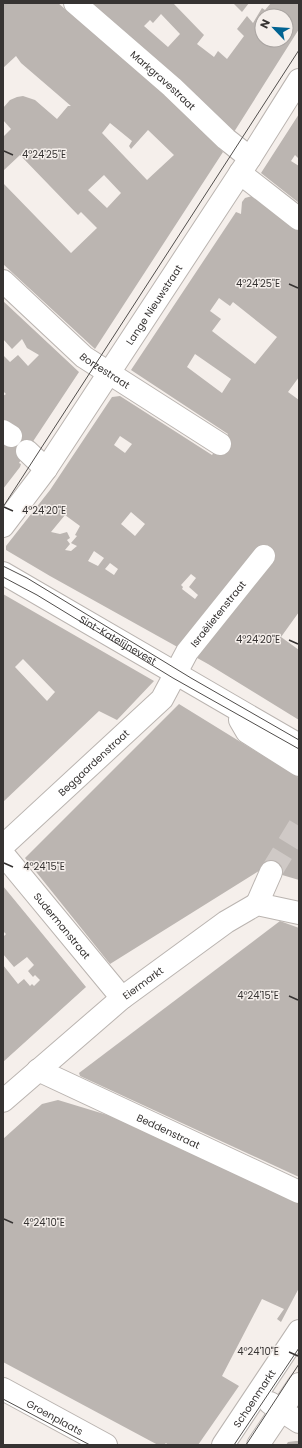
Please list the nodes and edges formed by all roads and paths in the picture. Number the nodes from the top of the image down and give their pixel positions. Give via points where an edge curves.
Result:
1 (74, 3) edge
2 (299, 80) edge
3 (245, 166) junction
4 (299, 219) edge
5 (3, 281) edge
6 (108, 374) junction
7 (220, 444) dead end
8 (27, 451) dead end
9 (46, 469) junction
10 (3, 526) edge
11 (264, 556) dead end
12 (3, 573) edge
13 (176, 673) junction
14 (233, 707) junction
15 (299, 745) edge
16 (299, 765) edge
17 (3, 846) edge
18 (3, 854) edge
19 (271, 872) tunnel mouth
20 (258, 904) junction
21 (299, 913) edge
22 (122, 998) junction
23 (38, 1070) junction
24 (3, 1100) edge
25 (299, 1192) edge
26 (299, 1331) edge
27 (299, 1384) edge
28 (3, 1389) edge
29 (257, 1395) junction
30 (290, 1416) edge
31 (106, 1445) edge
32 (223, 1445) edge
33 (258, 1445) edge

1 - 3 street, Markgravestraat via 172,87 226,139
2 - 3 street, Lange Nieuwstraat
3 - 4 street, Markgravestraat
3 - 6 street, Lange Nieuwstraat
5 - 6 street, Borzestraat via 84,357
6 - 7 street, Borzestraat
6 - 9 street, Lange Nieuwstraat
8 - 9 street
9 - 10 street, Lange Nieuwstraat
11 - 13 street, Israëlietenstraat via 187,652
12 - 13 street, Sint-Katelijnevest
13 - 14 street, Sint-Katelijnevest
13 - 17 street, Beggaardenstraat via 162,699
14 - 15 street, Sint-Katelijnevest
14 - 16 street, Sint-Katelijnevest via 247,732
18 - 22 street, Sudermanstraat
19 - 20 street
20 - 21 street
20 - 22 street, Eiermarkt via 226,922
22 - 23 street, Eiermarkt
23 - 24 street, Eiermarkt
23 - 25 street, Beddenstraat
26 - 29 street, Schoenmarkt
27 - 30 street
28 - 31 street, Groenplaats
29 - 30 street
29 - 32 street, Schoenmarkt
30 - 33 street

